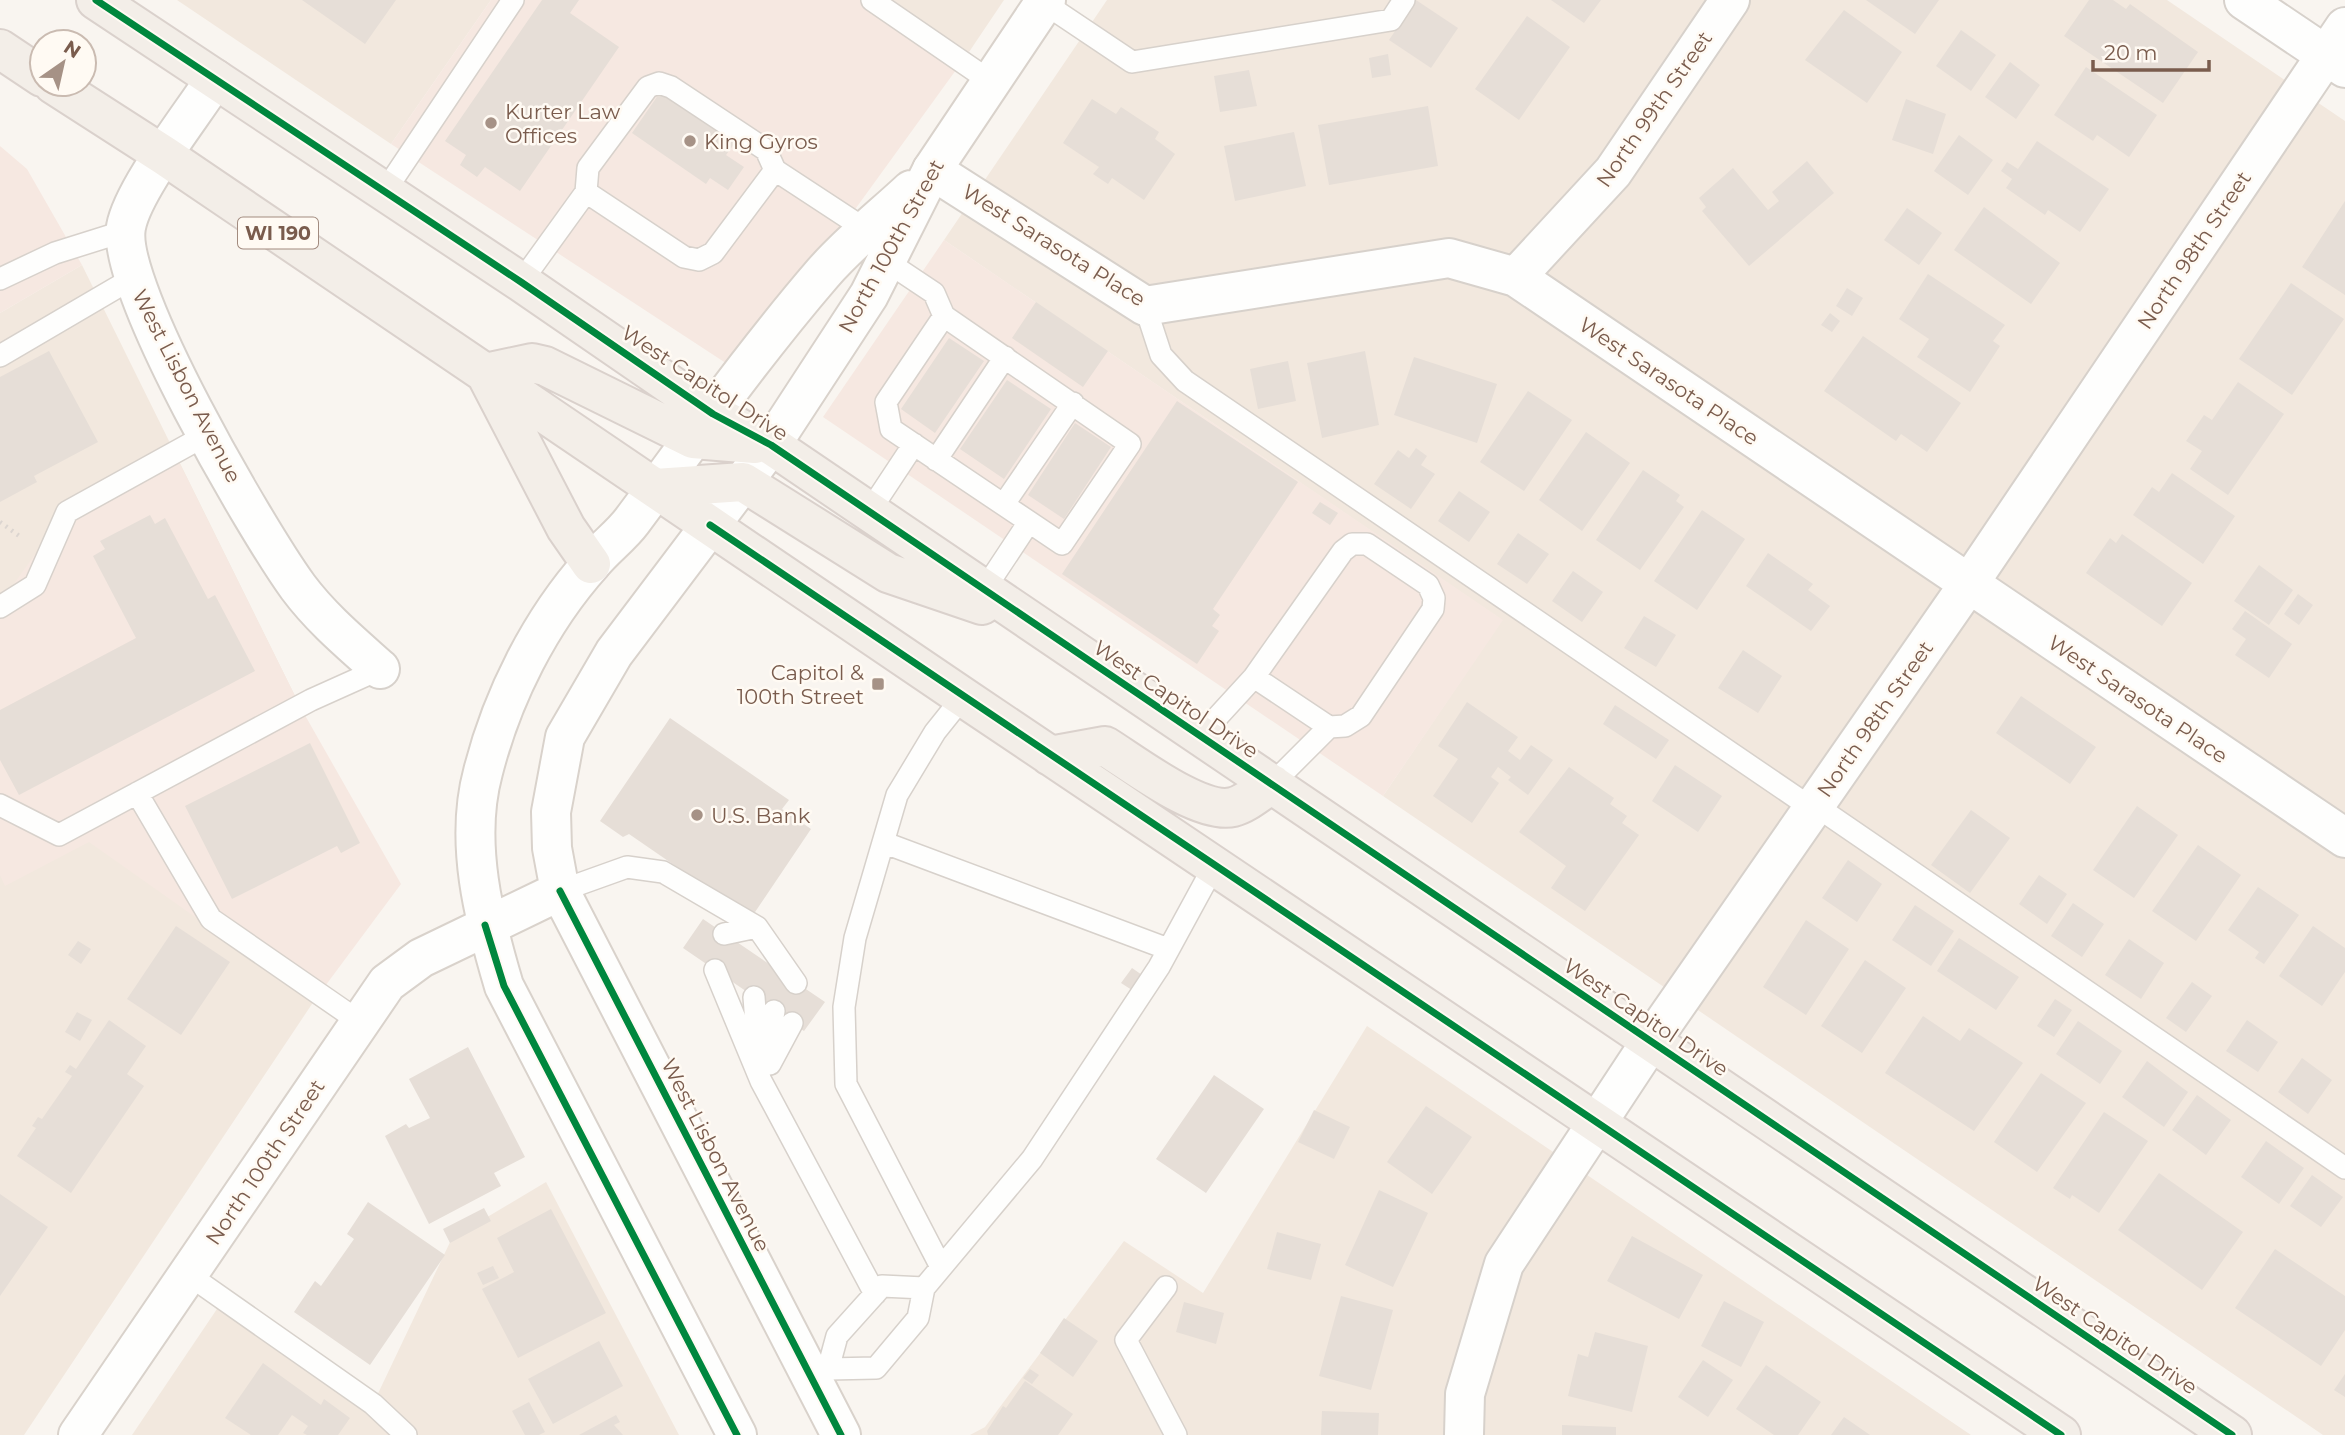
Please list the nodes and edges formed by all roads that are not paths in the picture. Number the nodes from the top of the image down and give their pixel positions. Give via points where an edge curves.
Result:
1 (96, 0) edge
2 (513, 0) edge
3 (872, 0) edge
4 (1404, 0) edge
5 (1730, 0) edge
6 (2244, 0) edge
7 (1045, 1) edge
8 (0, 49) edge
9 (2339, 50) edge
10 (28, 68) edge
11 (215, 79) junction
12 (990, 81) junction
13 (75, 98) edge
14 (165, 156) junction
15 (775, 170) junction
16 (932, 170) junction
17 (385, 191) junction
18 (586, 192) junction
19 (125, 231) junction
20 (877, 246) junction
21 (1516, 277) junction
22 (132, 278) junction
23 (0, 279) edge
24 (521, 282) junction
25 (1145, 306) junction
26 (944, 316) junction
27 (0, 356) edge
28 (1004, 357) junction
29 (485, 373) junction
30 (1073, 403) junction
31 (703, 426) junction
32 (208, 434) junction
33 (914, 444) junction
34 (771, 445) junction
35 (936, 460) junction
36 (743, 482) junction
37 (655, 488) junction
38 (1003, 504) junction
39 (869, 512) junction
40 (1030, 522) junction
41 (710, 525) junction
42 (591, 564) junction
43 (1968, 585) junction
44 (984, 590) junction
45 (0, 607) edge
46 (1030, 621) junction
47 (380, 669) joint
48 (1254, 677) junction
49 (963, 697) junction
50 (1329, 727) junction
51 (1200, 736) junction
52 (1050, 756) junction
53 (1272, 784) junction
54 (137, 793) junction
55 (0, 805) edge
56 (1814, 808) junction
57 (2345, 838) edge
58 (885, 843) junction
59 (1214, 866) junction
60 (560, 891) junction
61 (485, 925) junction
62 (757, 927) junction
63 (733, 939) dead end
64 (1168, 949) junction
65 (762, 959) dead end
66 (715, 970) dead end
67 (788, 977) dead end
68 (735, 983) dead end
69 (754, 997) dead end
70 (774, 1011) dead end
71 (360, 1022) junction
72 (792, 1023) dead end
73 (1651, 1041) junction
74 (761, 1081) junction
75 (1597, 1122) junction
76 (2345, 1168) edge
77 (941, 1267) junction
78 (189, 1275) junction
79 (1166, 1287) dead end
80 (924, 1288) junction
81 (875, 1294) junction
82 (820, 1374) junction
83 (79, 1435) edge
84 (406, 1435) edge
85 (737, 1435) edge
86 (841, 1435) edge
87 (1176, 1435) edge
88 (1464, 1435) edge
89 (2062, 1435) edge
90 (2232, 1435) edge

1 - 11 main road, West Capitol Drive
2 - 17 lane
3 - 12 lane
4 - 7 lane via 1391,20 1132,62
5 - 21 street, North 99th Street via 1613,172
6 - 9 street
7 - 12 street, North 100th Street
8 - 10 main road
9 - 43 street, North 98th Street
11 - 14 street, West Lisbon Avenue
11 - 17 main road, West Capitol Drive
12 - 16 street, North 100th Street
13 - 14 main road, WI 190
14 - 19 street, West Lisbon Avenue via 131,206
14 - 29 main road, WI 190
15 - 18 lane via 713,253 699,260 684,257
15 - 18 lane via 766,149 659,83 648,87 588,168
15 - 20 lane
16 - 20 street, North 100th Street
16 - 25 street, West Sarasota Place
17 - 24 main road, West Capitol Drive
18 - 24 lane
19 - 22 street, West Lisbon Avenue
19 - 23 lane via 55,253
20 - 26 lane via 934,293
20 - 31 street via 824,272
20 - 34 street, North 100th Street via 869,295
21 - 25 street, West Sarasota Place via 1449,258
21 - 43 street, West Sarasota Place
22 - 27 lane
22 - 32 street, West Lisbon Avenue
24 - 31 main road, West Capitol Drive
25 - 56 lane via 1161,355 1185,381
26 - 28 lane
26 - 33 lane via 917,372 886,402 891,429
28 - 30 lane
28 - 35 lane via 965,404
29 - 31 main road via 532,363 545,366
29 - 37 main road, WI 190
29 - 42 main road via 566,528
30 - 38 lane via 1044,457
30 - 40 lane via 1130,444 1091,490 1062,544
31 - 34 main road
31 - 37 street
32 - 45 lane via 66,512 35,584
32 - 47 street, West Lisbon Avenue via 298,586 331,626
33 - 35 lane
33 - 39 lane
34 - 36 street, North 100th Street
34 - 39 main road, West Capitol Drive
35 - 38 lane
36 - 37 main road
36 - 41 street, North 100th Street
36 - 46 main road via 888,573
37 - 41 main road, WI 190
37 - 42 street
38 - 40 lane
39 - 44 main road, West Capitol Drive
40 - 44 lane
41 - 49 main road, WI 190
41 - 60 street, West Lisbon Avenue via 614,653 565,737 551,812
42 - 61 street via 545,628 507,698 482,774 477,819
43 - 56 street, North 98th Street
43 - 57 street, West Sarasota Place
44 - 46 main road, West Capitol Drive
46 - 51 main road, West Capitol Drive
47 - 54 lane via 311,700
48 - 50 lane
48 - 50 lane via 1343,551 1352,544 1367,544 1388,558 1428,585 1433,609 1361,716 1345,726
48 - 51 lane
49 - 52 main road, WI 190
49 - 58 lane via 935,732 897,795
50 - 53 lane
51 - 53 main road, West Capitol Drive
52 - 53 main road via 1105,746 1200,803 1219,808 1235,807
52 - 59 main road, WI 190
53 - 73 main road, West Capitol Drive
54 - 55 lane via 59,835
54 - 71 lane via 211,919
56 - 73 street, North 98th Street
56 - 76 lane
58 - 64 lane
58 - 77 lane via 855,938 844,1007 846,1084
59 - 64 lane
59 - 75 main road, WI 190
60 - 61 street, North 100th Street
60 - 62 lane via 627,867 663,872
60 - 82 street, West Lisbon Avenue
61 - 71 street, North 100th Street via 421,958 387,983
61 - 85 street via 504,986
62 - 63 lane
62 - 65 lane
62 - 67 lane
64 - 77 lane via 1032,1158
66 - 74 lane
68 - 74 lane
69 - 74 lane
70 - 74 lane
71 - 78 street, North 100th Street
72 - 74 lane
73 - 75 street, North 98th Street
73 - 90 main road, West Capitol Drive
74 - 81 lane
75 - 88 street, North 98th Street via 1504,1264 1465,1394
75 - 89 main road, WI 190
77 - 80 lane
78 - 83 street, North 100th Street
78 - 84 lane via 373,1404
79 - 87 lane via 1126,1340
80 - 81 lane via 882,1286
80 - 82 lane via 918,1318 876,1368
81 - 82 lane via 837,1336
82 - 86 street, West Lisbon Avenue

